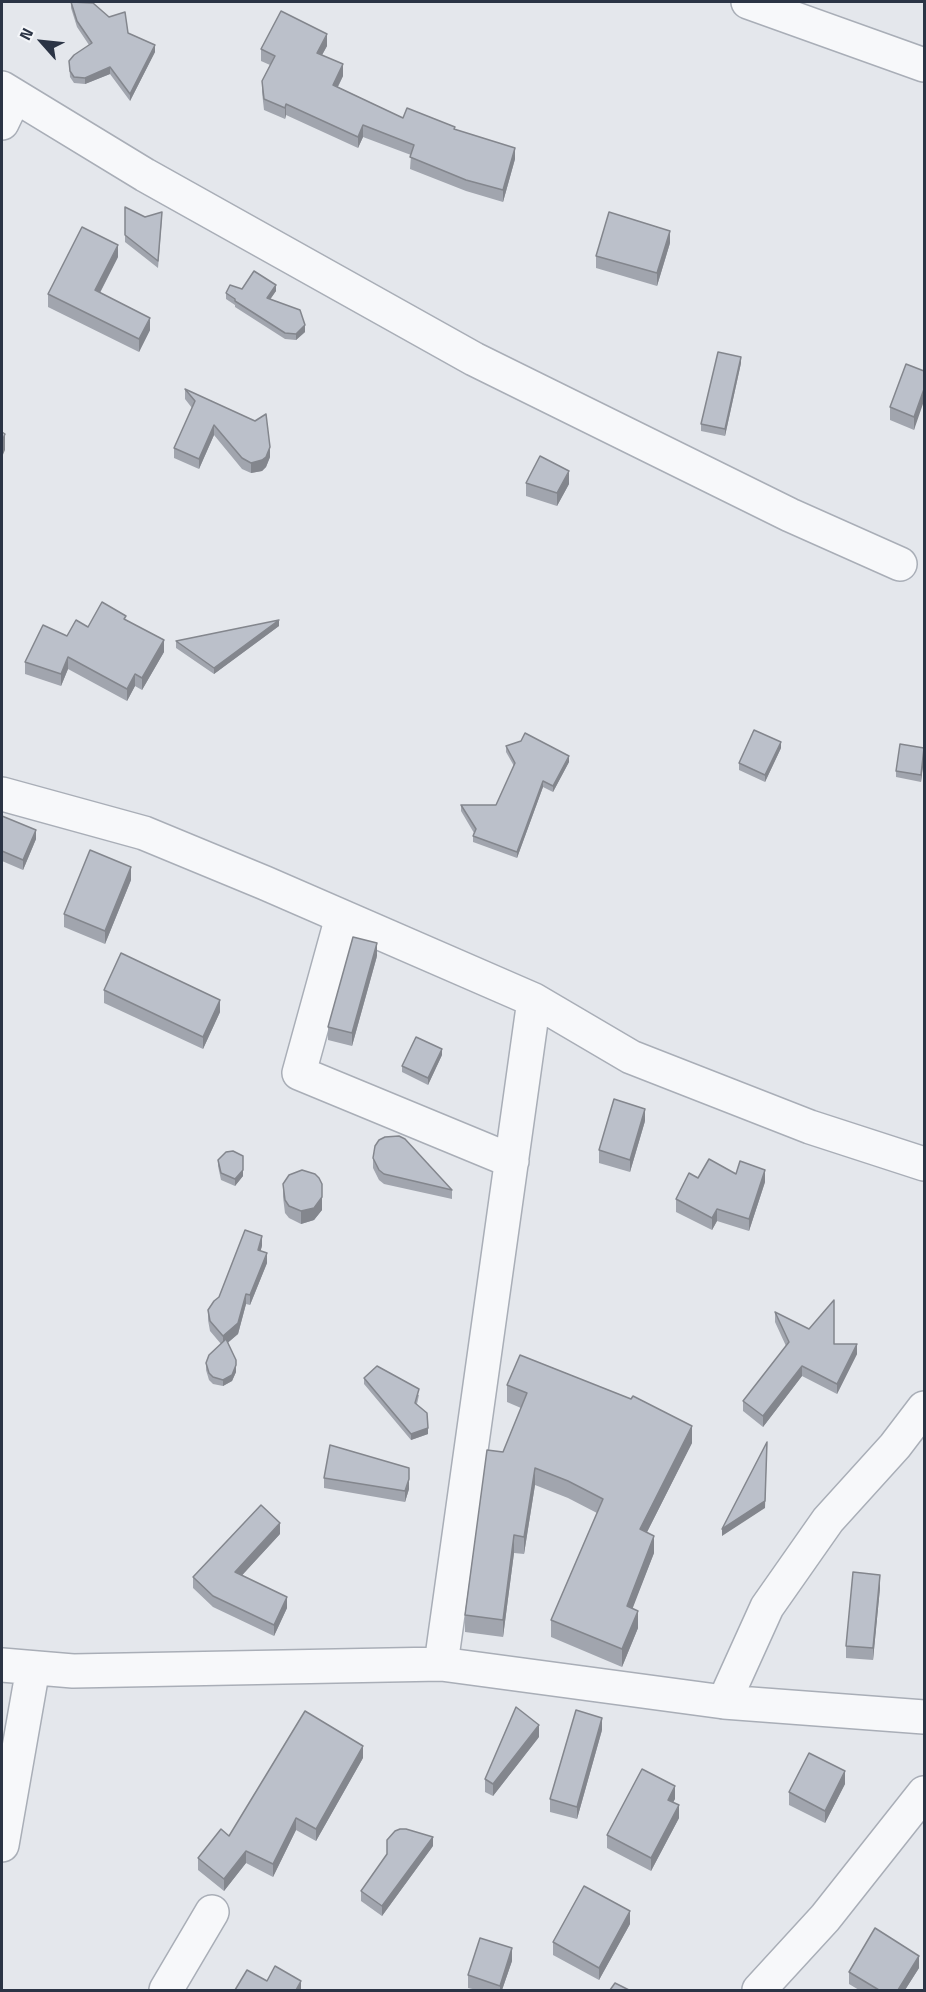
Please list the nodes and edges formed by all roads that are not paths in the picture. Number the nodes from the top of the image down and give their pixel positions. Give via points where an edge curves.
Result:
1 (748, 2) edge
2 (924, 64) edge
3 (6, 102) edge
4 (900, 564) dead end
5 (2, 794) edge
6 (342, 917) junction
7 (534, 1000) junction
8 (512, 1161) junction
9 (924, 1164) edge
10 (924, 1408) edge
11 (441, 1664) junction
12 (17, 1667) edge
13 (724, 1702) junction
14 (924, 1716) edge
15 (924, 1793) edge
16 (2, 1845) edge
17 (212, 1912) dead end
18 (166, 1990) edge
19 (759, 1990) edge

1 - 2 street
3 - 4 street via 474,359 790,515
5 - 6 street via 144,833
6 - 7 street
6 - 8 street via 299,1073
7 - 8 street
7 - 9 street via 632,1058 810,1127
8 - 11 street
10 - 13 street via 828,1520 767,1607
11 - 12 street via 73,1671
11 - 13 street
12 - 16 street
13 - 14 street
15 - 19 street via 825,1918
17 - 18 street

